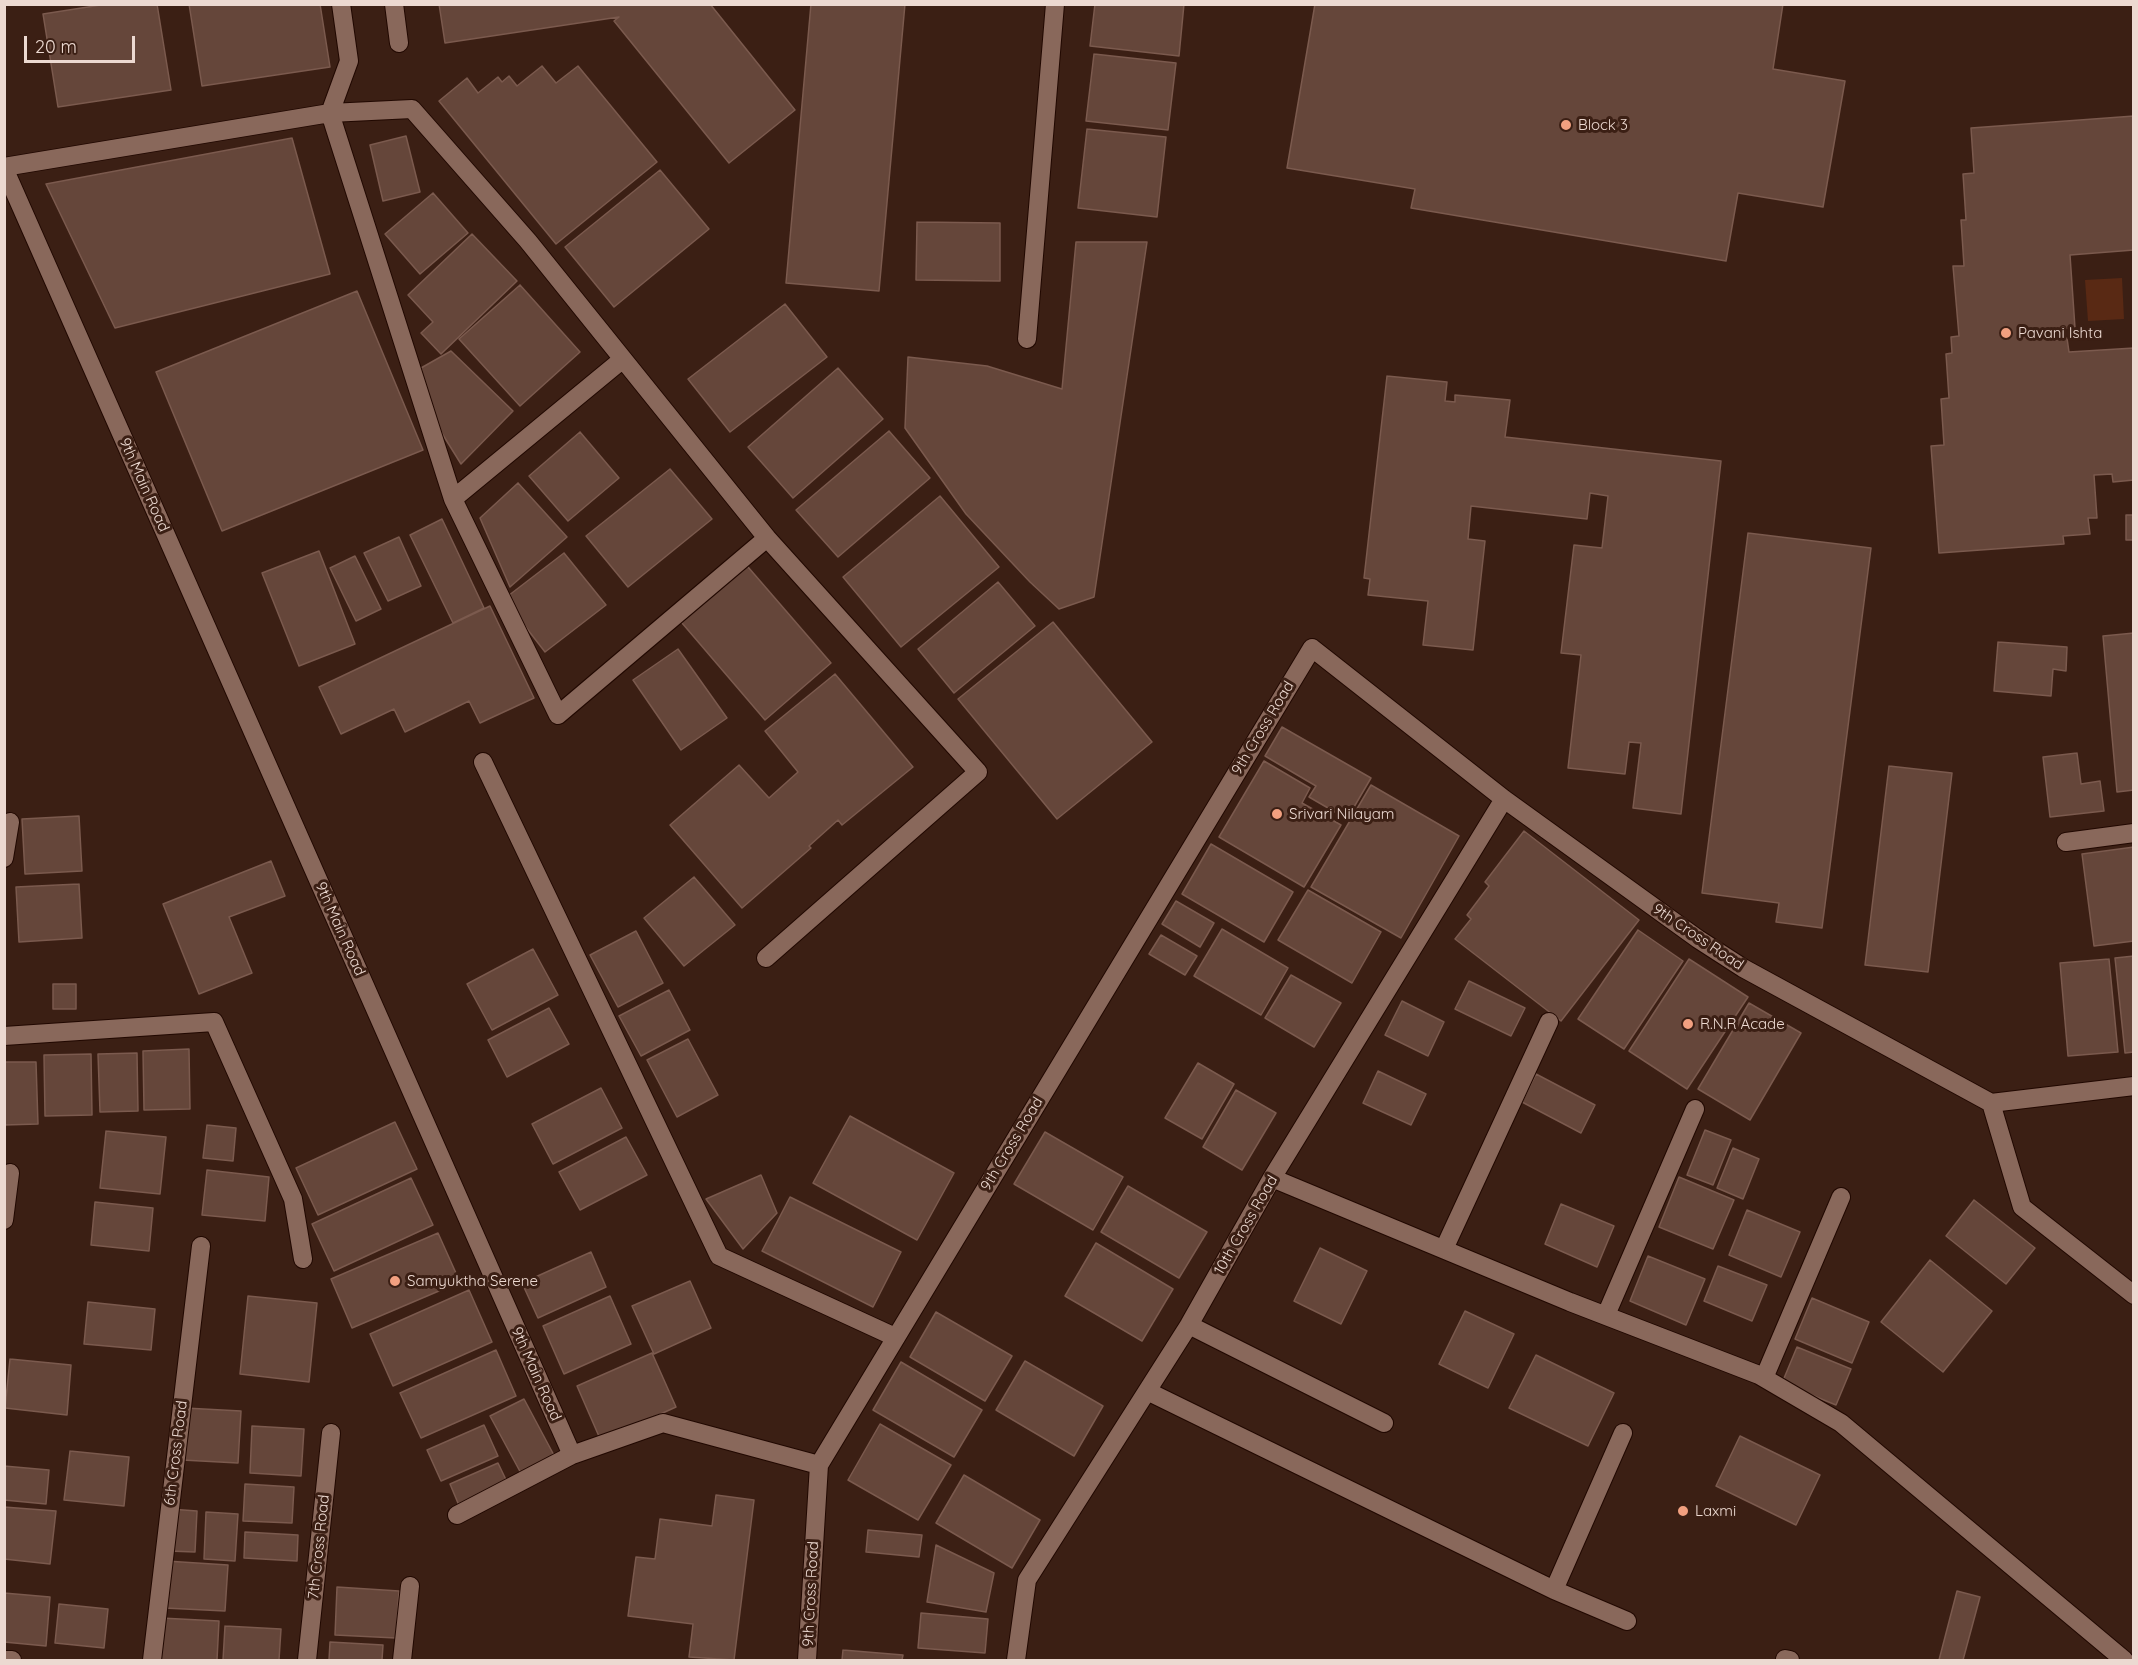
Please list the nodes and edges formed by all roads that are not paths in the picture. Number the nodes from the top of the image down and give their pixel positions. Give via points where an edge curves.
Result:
1 (341, 4) edge
2 (394, 4) edge
3 (1056, 4) edge
4 (399, 44) dead end
5 (330, 113) junction
6 (4, 167) edge
7 (1027, 339) dead end
8 (623, 358) junction
9 (453, 499) junction
10 (767, 538) junction
11 (483, 762) dead end
12 (1504, 799) junction
13 (10, 822) dead end
14 (2133, 833) edge
15 (2066, 842) dead end
16 (4, 858) edge
17 (766, 958) dead end
18 (1549, 1022) dead end
19 (4, 1036) edge
20 (2133, 1086) edge
21 (1990, 1102) junction
22 (1695, 1109) dead end
23 (10, 1173) dead end
24 (1272, 1178) junction
25 (1841, 1197) dead end
26 (4, 1220) edge
27 (201, 1246) dead end
28 (1444, 1249) junction
29 (303, 1259) dead end
30 (2133, 1295) edge
31 (1606, 1316) junction
32 (1189, 1325) junction
33 (895, 1337) junction
34 (1764, 1378) junction
35 (1147, 1391) junction
36 (1384, 1422) dead end
37 (331, 1433) dead end
38 (1623, 1433) dead end
39 (572, 1455) junction
40 (819, 1465) junction
41 (457, 1515) dead end
42 (410, 1586) dead end
43 (1554, 1590) junction
44 (1628, 1621) dead end
45 (4, 1660) edge
46 (12, 1660) edge
47 (152, 1660) edge
48 (307, 1660) edge
49 (402, 1660) edge
50 (807, 1660) edge
51 (1016, 1660) edge
52 (2124, 1660) edge

1 - 5 street via 349,61
2 - 4 street
3 - 7 street
5 - 6 street, 9th Main Road
5 - 8 street, 9th Main Road via 412,109 528,241
5 - 9 street
6 - 39 street, 9th Main Road
8 - 9 street
8 - 10 street
9 - 10 street via 558,715
10 - 17 street via 978,772
11 - 33 street via 719,1256
12 - 21 street, 9th Cross Road via 1743,968
12 - 24 street, 10th Cross Road
12 - 33 street, 9th Cross Road via 1312,648
13 - 16 street
14 - 15 street
18 - 28 street
19 - 29 street via 214,1022 293,1199
20 - 21 street
21 - 30 street via 2022,1207
22 - 31 street
23 - 26 street
24 - 28 street
24 - 32 street, 10th Cross Road
25 - 34 street
27 - 47 street, 6th Cross Road
28 - 31 street
31 - 34 street
32 - 35 street, 10th Cross Road
32 - 36 street
33 - 40 street, 9th Cross Road
34 - 52 street via 1841,1423
35 - 43 street
35 - 51 street, 10th Cross Road via 1027,1580
37 - 48 street, 7th Cross Road
38 - 43 street
39 - 40 street via 663,1422
39 - 41 street
40 - 50 street, 9th Cross Road
42 - 49 street
43 - 44 street
45 - 46 street

